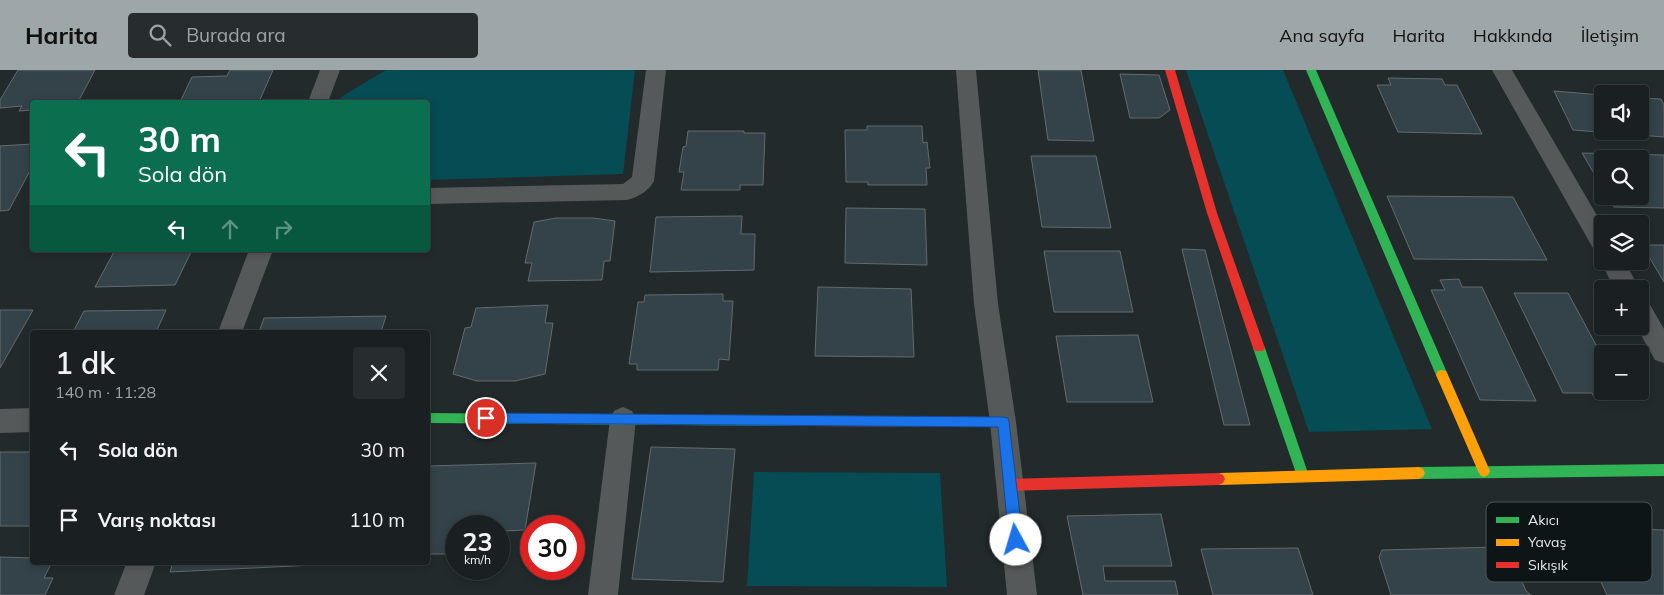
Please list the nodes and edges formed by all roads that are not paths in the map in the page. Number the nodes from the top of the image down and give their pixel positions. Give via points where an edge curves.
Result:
1 (330, 70) edge
2 (656, 70) edge
3 (966, 70) edge
4 (1170, 70) edge
5 (1312, 70) edge
6 (1502, 70) edge
7 (319, 100) edge
8 (430, 196) edge
9 (1594, 230) edge
10 (260, 252) edge
11 (1649, 326) edge
12 (231, 330) edge
13 (1664, 352) edge
14 (430, 418) edge
15 (624, 419) junction
16 (30, 420) edge
17 (0, 421) edge
18 (1003, 422) junction
19 (1664, 470) edge
20 (1484, 471) junction
21 (1303, 476) junction
22 (1010, 485) junction
23 (141, 565) edge
24 (129, 595) edge
25 (603, 595) edge
26 (1022, 595) edge

1 - 7 street
2 - 8 street via 643,181 627,192
3 - 18 street via 986,304
4 - 21 street via 1212,213
5 - 20 street
6 - 9 street
10 - 12 street
11 - 13 street
14 - 15 street
15 - 18 street
15 - 25 street
16 - 17 street
18 - 22 street
19 - 20 street
20 - 21 street
21 - 22 street
22 - 26 street
23 - 24 street

